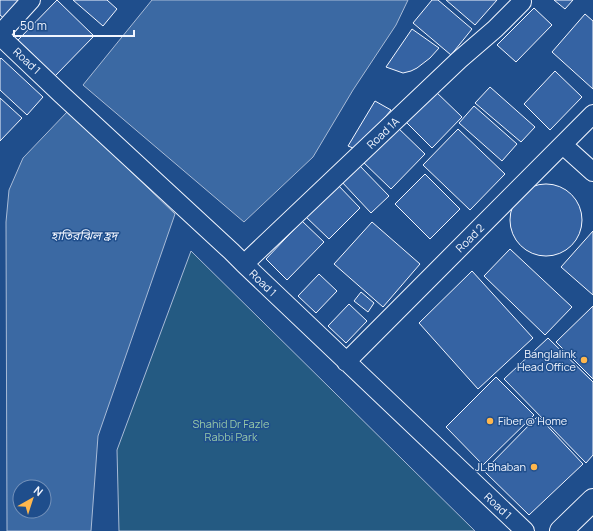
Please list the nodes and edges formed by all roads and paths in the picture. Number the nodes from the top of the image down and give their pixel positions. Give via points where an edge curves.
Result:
1 (31, 0) edge
2 (522, 2) dead end
3 (0, 35) edge
4 (593, 114) edge
5 (563, 145) junction
6 (593, 172) edge
7 (244, 264) junction
8 (346, 362) junction
9 (593, 500) edge
10 (525, 531) edge
11 (561, 531) edge

1 - 3 street
2 - 7 street, Road 1A
3 - 7 street, Road 1
4 - 5 street, Road 2
5 - 6 street
5 - 8 street, Road 2
7 - 8 street, Road 1
8 - 10 street, Road 1
9 - 11 main road

